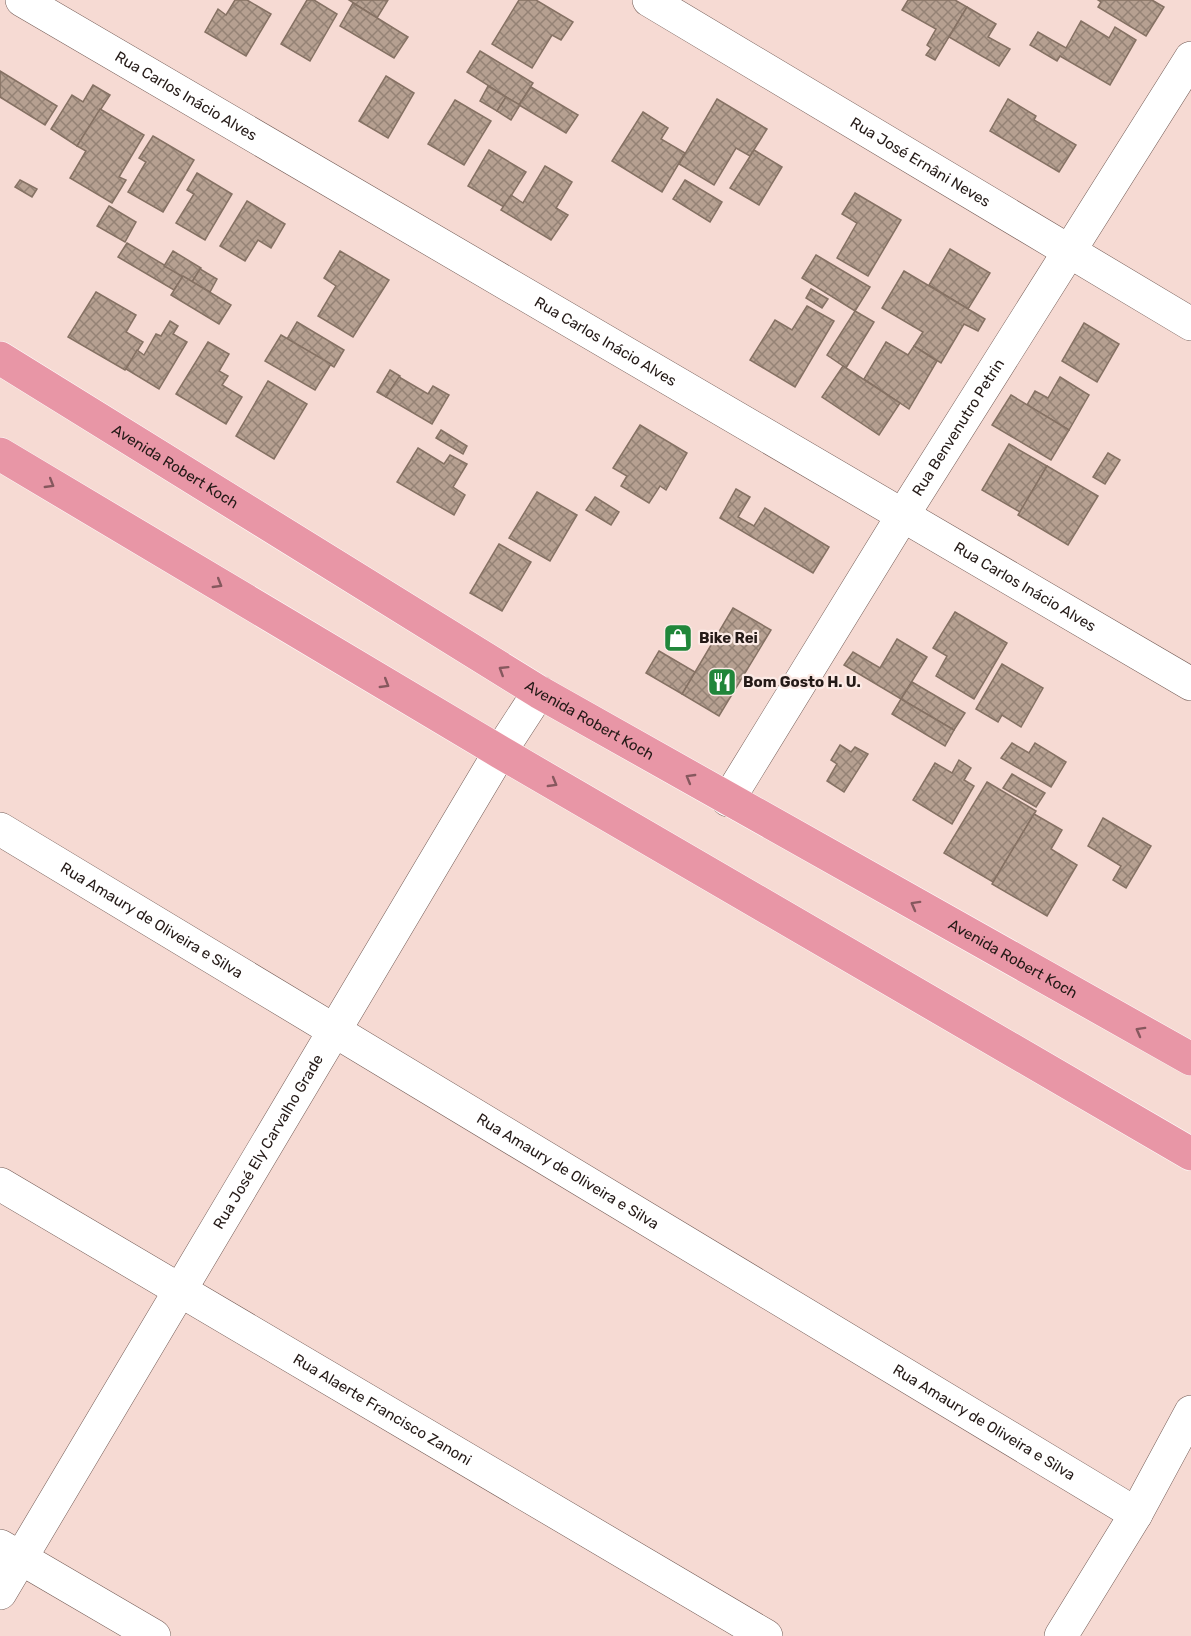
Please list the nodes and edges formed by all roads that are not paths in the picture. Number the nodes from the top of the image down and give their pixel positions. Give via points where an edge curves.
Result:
1 (22, 0) edge
2 (650, 0) edge
3 (1191, 58) edge
4 (1069, 252) junction
5 (1191, 324) edge
6 (0, 358) edge
7 (0, 454) edge
8 (903, 515) junction
9 (1191, 684) edge
10 (539, 692) junction
11 (501, 753) junction
12 (728, 800) junction
13 (0, 829) edge
14 (335, 1030) junction
15 (1191, 1059) edge
16 (1191, 1154) edge
17 (0, 1184) edge
18 (180, 1290) junction
19 (1191, 1412) edge
20 (1136, 1514) junction
21 (10, 1552) edge
22 (0, 1593) edge
23 (154, 1636) edge
24 (766, 1636) edge
25 (1061, 1636) edge

1 - 8 street, Rua Carlos Inácio Alves
2 - 4 street, Rua José Ernâni Neves
3 - 4 street, Rua Benvenutro Petrin
4 - 5 street, Rua José Ernâni Neves
4 - 8 street, Rua Benvenutro Petrin
10 -> 6 main road, Avenida Robert Koch
7 -> 11 main road
8 - 9 street, Rua Carlos Inácio Alves
8 - 12 street, Rua Benvenutro Petrin
10 - 11 street, Rua José Ely Carvalho Grade
12 -> 10 main road, Avenida Robert Koch
11 - 14 street, Rua José Ely Carvalho Grade
11 -> 16 main road
15 -> 12 main road, Avenida Robert Koch
13 - 14 street, Rua Amaury de Oliveira e Silva
14 - 18 street, Rua José Ely Carvalho Grade
14 - 20 street, Rua Amaury de Oliveira e Silva
17 - 18 street, Rua Alaerte Francisco Zanoni
18 - 21 street, Rua José Ely Carvalho Grade
18 - 24 street, Rua Alaerte Francisco Zanoni
19 - 20 street
20 - 25 street
21 - 22 street, Rua José Ely Carvalho Grade
21 - 23 street

